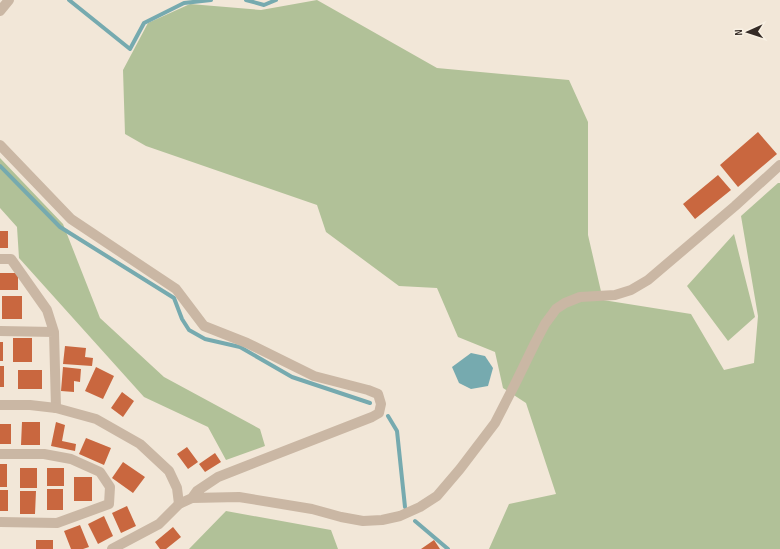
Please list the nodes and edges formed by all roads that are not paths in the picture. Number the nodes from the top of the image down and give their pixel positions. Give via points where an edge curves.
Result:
1 (9, 0) edge
2 (0, 12) edge
3 (0, 145) edge
4 (780, 165) edge
5 (0, 259) edge
6 (0, 332) edge
7 (54, 332) junction
8 (0, 405) edge
9 (56, 408) junction
10 (0, 454) edge
11 (192, 498) junction
12 (179, 504) junction
13 (0, 522) edge
14 (112, 549) edge

1 - 2 street
3 - 11 street via 71,219 176,288 204,326 314,376 378,394 381,404 379,413 372,417 218,477 197,491
4 - 11 street via 648,280 631,290 615,295 580,297 556,309 545,324 495,424 437,496 420,507 400,516 363,521 312,509 239,497
5 - 7 street via 11,259 47,310
6 - 7 street
7 - 9 street
8 - 9 street
9 - 12 street via 96,419 140,444 169,470 177,488
10 - 13 street via 44,454 71,459 100,472 110,487 109,504 57,523
11 - 12 street
12 - 14 street via 159,524

